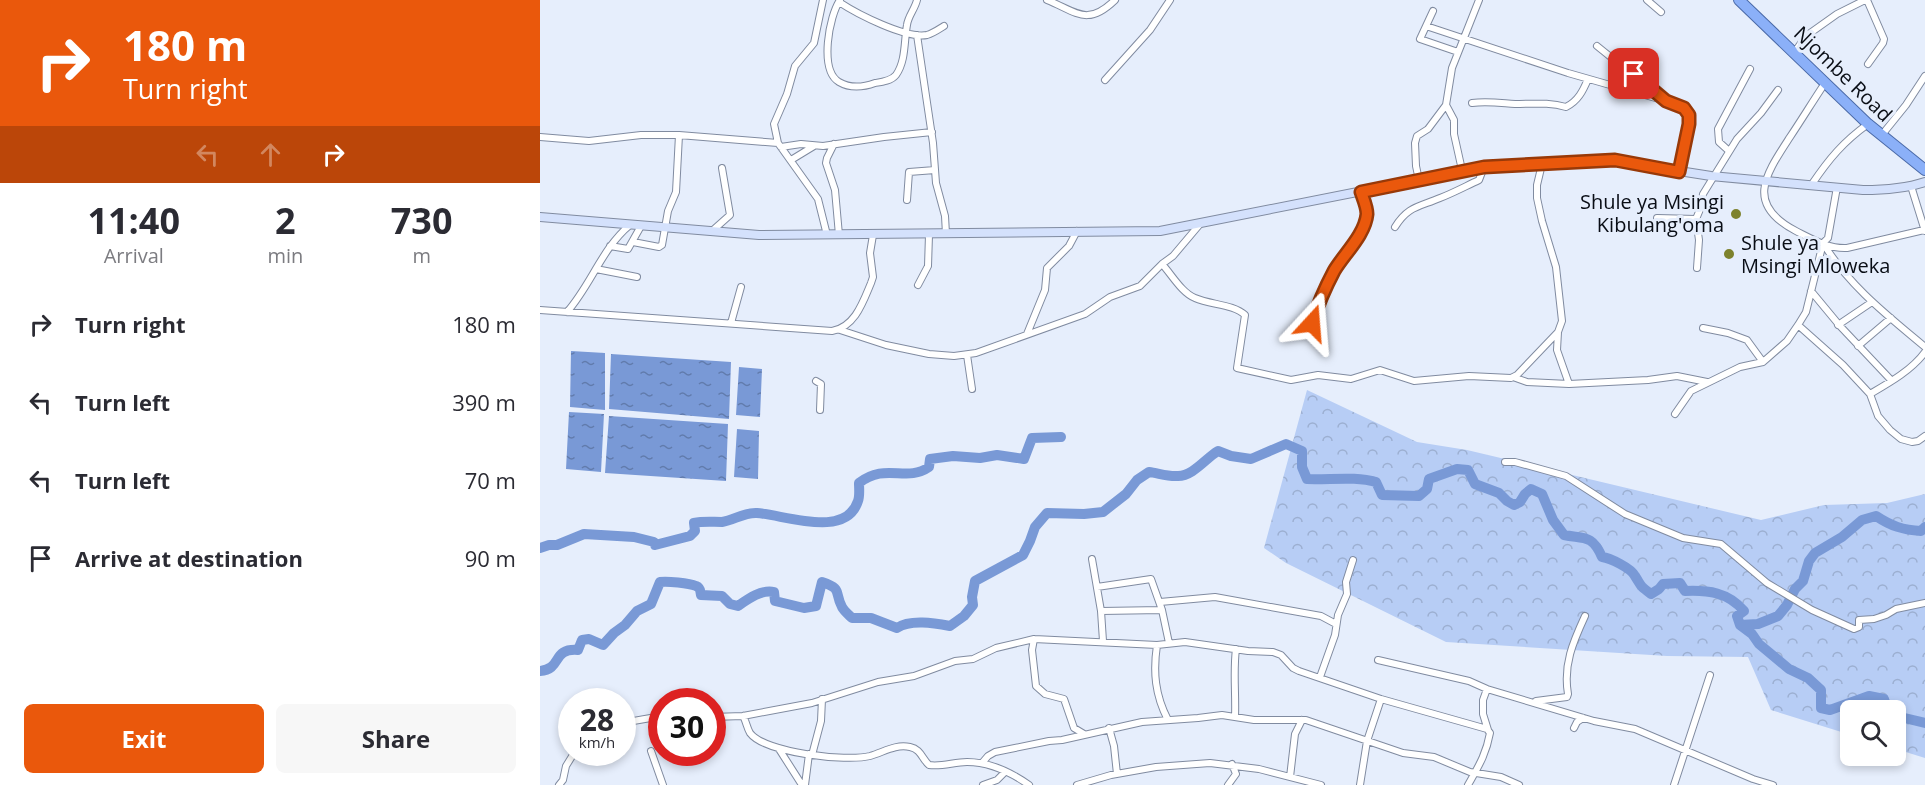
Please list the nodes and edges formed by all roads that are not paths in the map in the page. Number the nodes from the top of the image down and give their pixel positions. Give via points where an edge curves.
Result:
1 (823, 0) edge
2 (917, 0) edge
3 (1047, 0) edge
4 (1115, 0) edge
5 (1170, 0) edge
6 (1479, 0) edge
7 (1647, 0) edge
8 (1739, 0) edge
9 (1866, 0) edge
10 (839, 1) edge
11 (1433, 11) dead end
12 (1661, 12) dead end
13 (944, 26) dead end
14 (1426, 26) junction
15 (907, 33) junction
16 (917, 35) junction
17 (1463, 39) junction
18 (1597, 46) dead end
19 (1458, 52) junction
20 (1794, 53) junction
21 (1868, 64) dead end
22 (1750, 69) dead end
23 (1925, 76) edge
24 (1588, 79) junction
25 (1105, 80) dead end
26 (1825, 83) junction
27 (1778, 90) dead end
28 (1666, 101) junction
29 (1472, 103) dead end
30 (1446, 105) junction
31 (1868, 124) junction
32 (932, 132) junction
33 (679, 135) junction
34 (1881, 136) junction
35 (540, 137) edge
36 (834, 144) junction
37 (780, 145) junction
38 (815, 146) junction
39 (1729, 151) junction
40 (791, 160) junction
41 (1542, 164) junction
42 (1484, 167) junction
43 (722, 168) dead end
44 (934, 170) junction
45 (1462, 170) junction
46 (1925, 170) edge
47 (1679, 172) junction
48 (1714, 176) junction
49 (1419, 180) junction
50 (1765, 181) junction
51 (1925, 182) edge
52 (1812, 184) junction
53 (1911, 186) junction
54 (1837, 187) junction
55 (1361, 192) junction
56 (907, 200) dead end
57 (540, 217) edge
58 (1657, 218) dead end
59 (1696, 219) junction
60 (1200, 224) junction
61 (630, 225) junction
62 (641, 226) junction
63 (1395, 227) dead end
64 (665, 228) junction
65 (1925, 230) edge
66 (712, 231) junction
67 (1077, 231) junction
68 (946, 234) junction
69 (827, 235) junction
70 (839, 235) junction
71 (873, 235) junction
72 (929, 235) junction
73 (633, 242) junction
74 (1823, 243) junction
75 (610, 246) junction
76 (1162, 264) junction
77 (1697, 268) dead end
78 (596, 269) junction
79 (637, 277) dead end
80 (918, 285) dead end
81 (741, 287) dead end
82 (1811, 291) junction
83 (1872, 302) junction
84 (540, 310) edge
85 (567, 312) junction
86 (1891, 318) junction
87 (731, 323) junction
88 (1798, 325) junction
89 (1838, 325) junction
90 (1703, 328) dead end
91 (840, 330) junction
92 (1558, 332) junction
93 (1027, 334) junction
94 (1308, 335) dead end
95 (1858, 346) junction
96 (1925, 347) edge
97 (1925, 352) edge
98 (967, 355) junction
99 (1763, 362) junction
100 (1514, 377) junction
101 (1891, 380) junction
102 (816, 381) dead end
103 (1707, 382) junction
104 (1569, 384) junction
105 (972, 389) dead end
106 (1870, 394) junction
107 (820, 410) dead end
108 (1675, 414) dead end
109 (1925, 436) edge
110 (1505, 462) dead end
111 (1092, 559) dead end
112 (1353, 560) dead end
113 (1097, 587) junction
114 (1160, 602) junction
115 (1925, 603) edge
116 (1162, 610) junction
117 (1101, 611) junction
118 (1585, 616) dead end
119 (1336, 624) junction
120 (1034, 639) junction
121 (1103, 641) junction
122 (1169, 643) junction
123 (1157, 645) junction
124 (1236, 649) junction
125 (1378, 660) dead end
126 (1710, 675) dead end
127 (1320, 678) junction
128 (1487, 689) junction
129 (822, 699) junction
130 (1381, 699) junction
131 (1532, 702) junction
132 (743, 716) junction
133 (726, 717) edge
134 (1234, 717) junction
135 (1583, 718) junction
136 (1168, 720) junction
137 (1302, 720) junction
138 (1109, 728) junction
139 (1574, 728) dead end
140 (1488, 730) junction
141 (1084, 734) junction
142 (1367, 741) junction
143 (779, 749) junction
144 (1684, 749) junction
145 (810, 754) junction
146 (982, 764) junction
147 (1232, 764) junction
148 (566, 766) edge
149 (656, 766) edge
150 (1005, 772) junction
151 (1476, 773) junction
152 (1117, 774) junction
153 (1294, 780) edge
154 (1752, 782) edge
155 (559, 785) edge
156 (663, 785) edge
157 (803, 785) edge
158 (983, 785) edge
159 (1029, 785) edge
160 (1077, 785) edge
161 (1228, 785) edge
162 (1321, 785) edge
163 (1360, 785) edge
164 (1468, 785) edge
165 (1519, 785) edge
166 (1674, 785) edge
167 (1773, 785) edge

1 - 37 street via 814,43 795,66 775,118
2 - 15 street
3 - 4 street via 1089,17
5 - 25 street via 1150,30
6 - 17 street
7 - 12 street
8 - 20 highway, Njombe Road
9 - 20 street via 1806,36
9 - 21 street via 1884,39
10 - 15 street via 857,14
10 - 15 street via 827,45 832,74 839,82 864,87 896,75
11 - 14 street
13 - 16 street via 927,35
14 - 17 street
14 - 19 street via 1420,39
15 - 16 street
16 - 32 street
17 - 19 street
17 - 24 street
18 - 28 street
19 - 30 street
20 - 26 highway, Njombe Road
22 - 39 street via 1718,129 1719,141
23 - 34 street
24 - 28 street
24 - 29 street via 1579,97 1566,107 1551,103
26 - 31 highway, Njombe Road
26 - 50 street
27 - 39 street
28 - 47 street via 1684,108 1690,119
30 - 45 street via 1454,120
30 - 49 street via 1428,129 1417,136
31 - 34 highway, Njombe Road
31 - 52 street via 1834,153
32 - 36 street
32 - 44 street
33 - 35 street via 589,141
33 - 37 street
33 - 64 street via 676,192
34 - 46 highway, Njombe Road
36 - 38 street
36 - 70 street via 826,163 835,190
37 - 38 street
37 - 40 street
38 - 40 street
39 - 48 street
40 - 69 street via 818,199
41 - 42 main road
41 - 47 main road via 1615,160
41 - 92 street via 1537,198 1559,284 1562,321
42 - 45 main road
42 - 63 street via 1479,180 1419,205 1401,217
43 - 66 street via 730,215
44 - 56 street via 909,172
44 - 68 street
45 - 49 main road
47 - 48 main road
48 - 50 main road
48 - 59 street via 1703,194
49 - 55 main road
50 - 52 main road
50 - 74 street via 1765,201 1774,215 1794,230
51 - 53 main road
52 - 54 main road
53 - 54 main road via 1887,190
53 - 65 street
54 - 74 street via 1828,238
55 - 60 main road
55 - 94 street via 1367,214 1365,222 1320,297
57 - 61 main road
58 - 59 street
59 - 77 street
60 - 67 main road via 1160,231
60 - 76 street
61 - 62 main road
61 - 75 street
62 - 64 main road
62 - 73 street
64 - 66 main road
64 - 73 street via 661,247
65 - 74 street via 1847,248 1835,249
66 - 69 main road
67 - 68 main road
67 - 93 street via 1069,246 1047,268 1045,290
68 - 72 main road
69 - 70 main road
70 - 71 main road
71 - 72 main road
71 - 91 street via 871,283 856,314
72 - 80 street via 928,266
73 - 75 street via 627,250
74 - 82 street
74 - 83 street
75 - 78 street
76 - 93 street via 1140,286 1110,297 1085,314
76 - 100 street via 1188,294 1235,308 1245,315 1237,368 1291,380 1318,375 1351,379 1380,370 1414,381
78 - 79 street
78 - 85 street
81 - 87 street
82 - 88 street
82 - 89 street
83 - 86 street
83 - 89 street
84 - 85 street
85 - 87 street
86 - 95 street
86 - 96 street
87 - 91 street
88 - 99 street via 1787,341
88 - 106 street
89 - 95 street
90 - 99 street via 1747,340
91 - 98 street via 929,354
92 - 100 street
92 - 104 street via 1557,350
93 - 98 street
95 - 101 street
97 - 101 street
98 - 105 street
99 - 103 street via 1740,367
100 - 104 street via 1527,382
101 - 106 street
102 - 107 street via 821,384
103 - 104 street via 1677,376
103 - 108 street via 1691,391
106 - 109 street via 1883,424 1901,439 1912,442
110 - 115 street via 1566,476 1625,514 1683,538 1721,544 1767,583 1854,629 1859,627 1859,620
111 - 113 street
112 - 119 street
113 - 114 street via 1149,579
113 - 117 street
114 - 116 street
114 - 119 street via 1220,598 1321,616
116 - 117 street
116 - 122 street
117 - 121 street
118 - 131 street via 1566,669 1567,697
119 - 127 street
120 - 121 street
120 - 129 street
120 - 141 street via 1036,686 1045,694 1064,699 1074,728
121 - 123 street
122 - 123 street
122 - 124 street
123 - 136 street via 1155,682
124 - 127 street via 1276,653 1296,670
124 - 134 street
125 - 128 street via 1469,681
126 - 144 street
127 - 130 street
128 - 131 street
128 - 140 street via 1483,714
129 - 132 street
129 - 145 street via 821,721
130 - 140 street
130 - 142 street
131 - 135 street
132 - 133 street
132 - 143 street via 751,734
134 - 136 street
134 - 137 street
135 - 139 street
135 - 144 street via 1635,729
136 - 138 street
137 - 142 street
137 - 153 street via 1296,734
138 - 141 street
138 - 152 street
140 - 151 street via 1487,748
141 - 146 street via 992,753
142 - 151 street via 1403,753 1434,757
142 - 163 street
143 - 145 street
143 - 157 street
144 - 154 street
144 - 166 street
145 - 146 street via 869,756 899,746 917,749 929,765
145 - 157 street
146 - 150 street
147 - 152 street via 1167,766
147 - 153 street
147 - 161 street via 1236,774
148 - 155 street
149 - 156 street
150 - 158 street via 998,780
150 - 159 street
151 - 164 street
151 - 165 street
152 - 160 street
153 - 162 street
154 - 167 street

